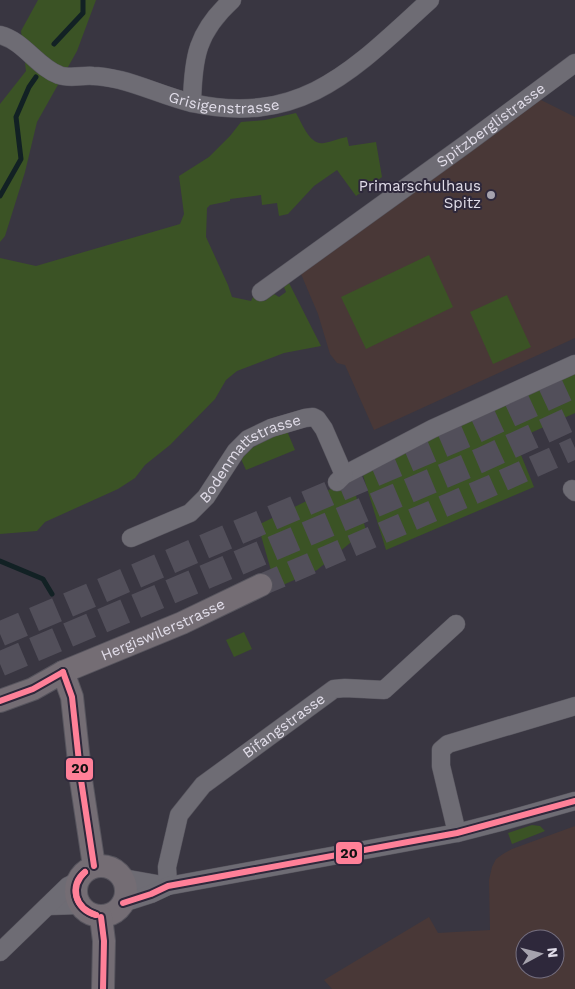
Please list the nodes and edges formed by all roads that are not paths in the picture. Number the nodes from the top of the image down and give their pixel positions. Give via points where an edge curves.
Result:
1 (232, 0) edge
2 (430, 0) edge
3 (0, 35) edge
4 (575, 63) edge
5 (192, 103) junction
6 (261, 292) dead end
7 (575, 364) edge
8 (131, 538) dead end
9 (261, 585) tunnel mouth
10 (456, 624) dead end
11 (63, 672) junction
12 (0, 690) edge
13 (0, 701) edge
14 (575, 706) edge
15 (575, 801) edge
16 (457, 833) junction
17 (94, 866) junction
18 (123, 878) junction
19 (78, 881) junction
20 (168, 886) junction
21 (123, 903) junction
22 (79, 905) junction
23 (48, 906) junction
24 (101, 917) junction
25 (0, 952) edge
26 (103, 989) edge

1 - 5 street via 218,13 201,41 193,73
2 - 5 street, Grisigenstrasse via 360,63 302,97 277,106 239,110
3 - 5 street, Grisigenstrasse via 61,76 119,80
4 - 6 street, Spitzberglistrasse
7 - 8 street, Bodenmattstrasse via 432,429 341,479 324,429 317,419 305,418 271,428 248,439 206,497 190,513
9 - 11 main road, Hergiswilerstrasse
10 - 20 street, Bifangstrasse via 384,690 334,689 203,785 179,816 167,867
11 - 12 main road, Hergiswilerstrasse via 30,678
11 - 13 main road, Hergiswilerstrasse via 33,689
11 - 17 main road via 72,697
14 - 16 street via 448,744 441,750 441,766
15 - 16 street
16 - 20 street
17 - 18 main road via 112,868
17 - 19 main road
18 - 20 street
18 - 21 main road via 126,889
19 - 22 main road via 75,893
19 - 23 street via 68,886
20 - 21 street
21 - 24 main road via 114,913
22 - 23 street
22 - 24 main road
23 - 25 street
24 - 26 main road

